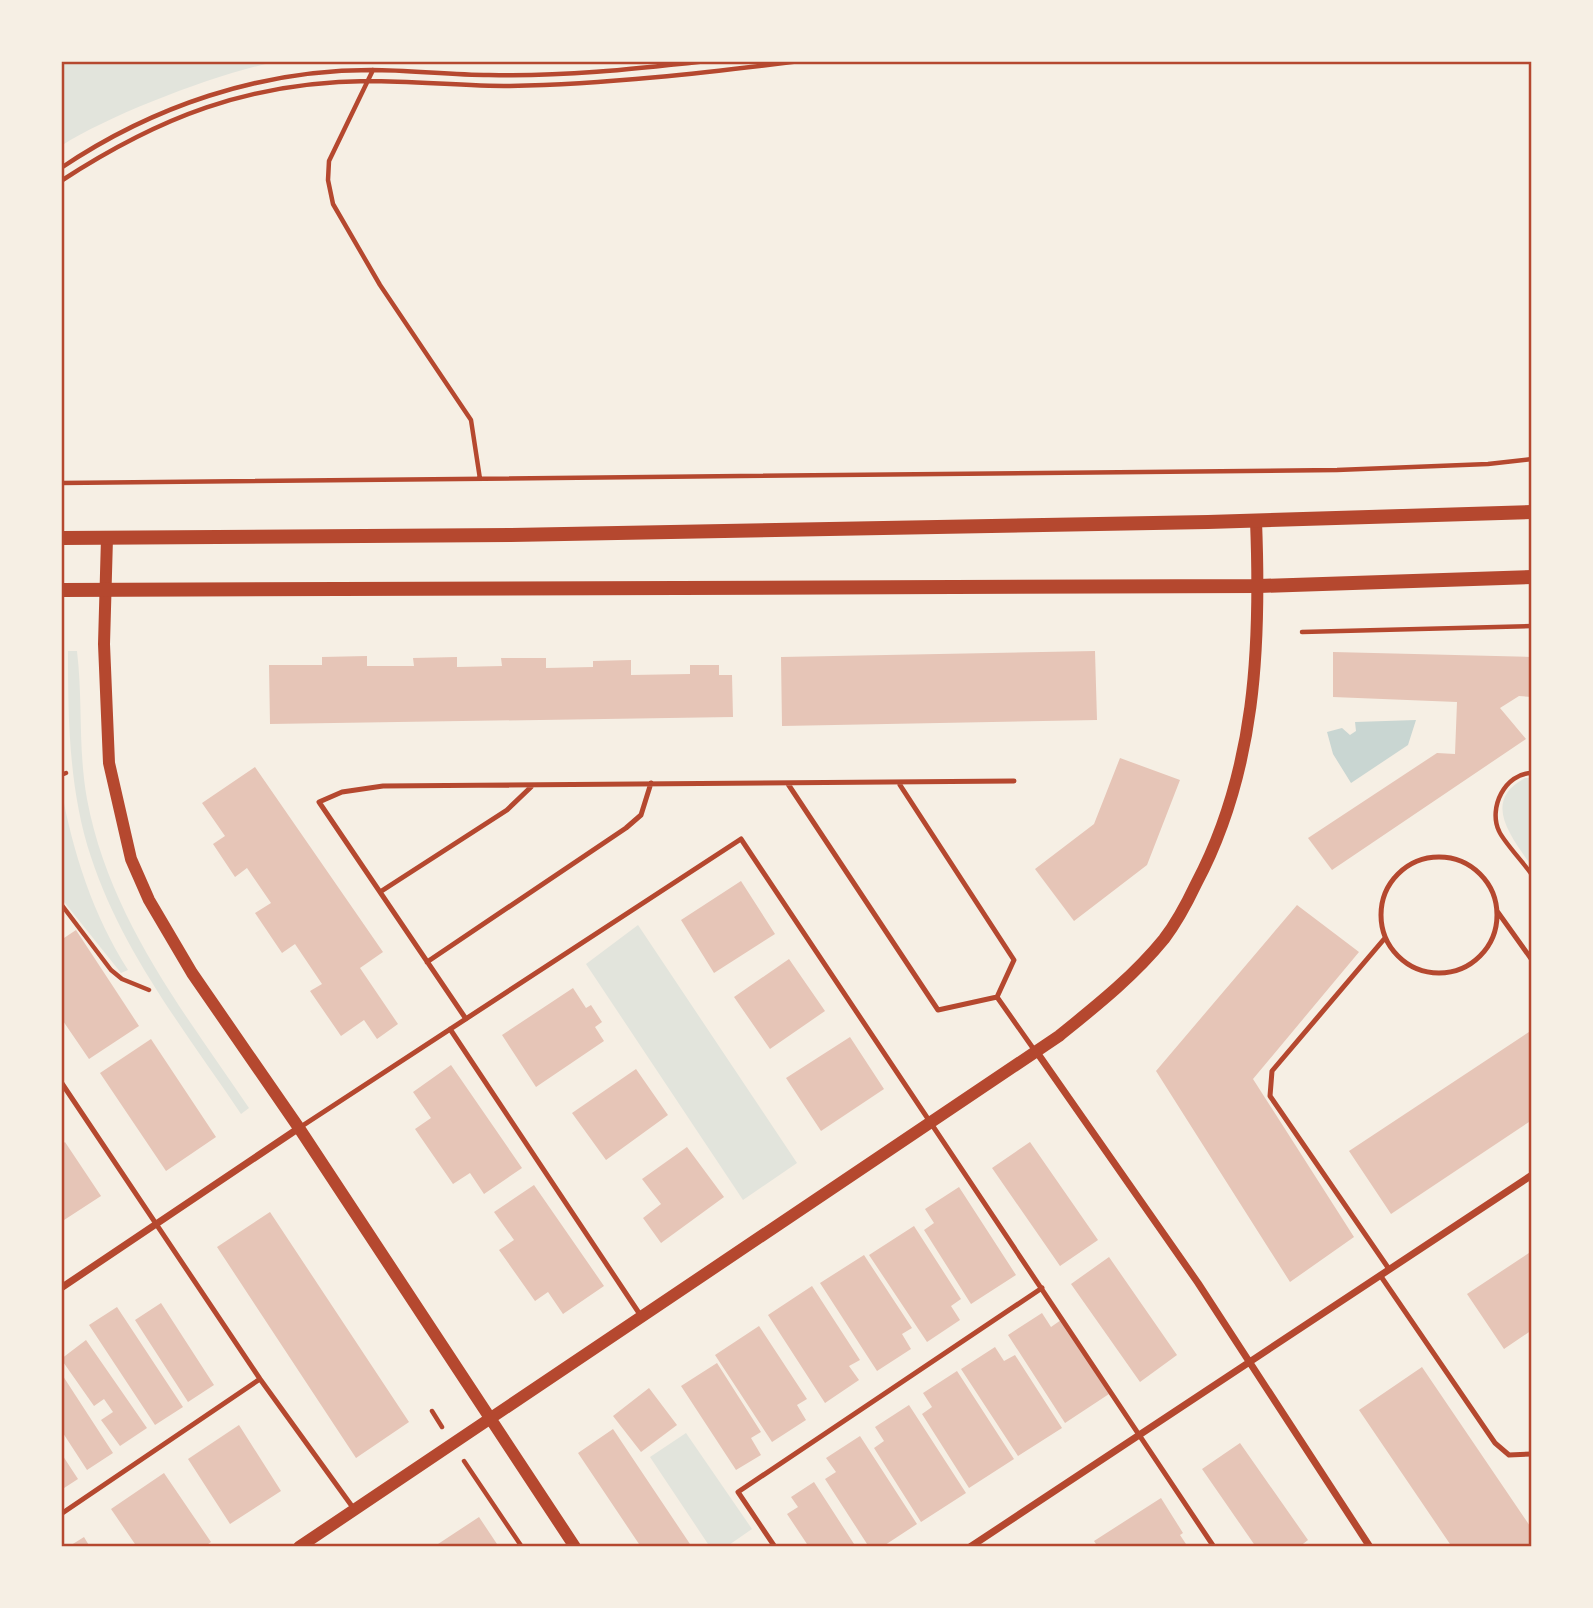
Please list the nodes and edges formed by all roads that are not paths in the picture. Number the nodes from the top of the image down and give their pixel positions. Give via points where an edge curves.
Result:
1 (1532, 512) edge
2 (1256, 521) junction
3 (61, 538) edge
4 (107, 538) junction
5 (1532, 577) edge
6 (1259, 586) junction
7 (105, 589) junction
8 (61, 590) edge
9 (1014, 781) dead end
10 (651, 783) junction
11 (788, 784) junction
12 (900, 785) junction
13 (531, 787) junction
14 (380, 892) junction
15 (1497, 911) junction
16 (1385, 938) junction
17 (1532, 960) edge
18 (427, 962) junction
19 (997, 997) junction
20 (466, 1019) junction
21 (450, 1029) junction
22 (1035, 1051) junction
23 (61, 1082) edge
24 (930, 1122) junction
25 (299, 1128) junction
26 (1532, 1175) edge
27 (157, 1224) junction
28 (1389, 1269) junction
29 (1380, 1275) junction
30 (61, 1288) edge
31 (1042, 1288) junction
32 (641, 1316) junction
33 (1248, 1361) junction
34 (260, 1379) junction
35 (491, 1418) junction
36 (1140, 1433) junction
37 (1532, 1454) edge
38 (354, 1509) junction
39 (61, 1514) edge
40 (299, 1547) edge
41 (575, 1547) edge
42 (775, 1547) edge
43 (970, 1547) edge
44 (1214, 1547) edge
45 (1370, 1547) edge

1 - 2 main road
2 - 4 main road
2 - 6 street
3 - 4 main road
4 - 7 street
5 - 6 main road
6 - 7 main road
6 - 22 street via 1257,656 1245,747 1220,832 1202,872 1165,938 1139,967 1088,1013
7 - 8 main road
7 - 25 street via 109,762 131,859 166,932
9 - 12 lane
10 - 11 lane
10 - 13 lane
10 - 18 lane via 640,815 626,828
11 - 12 lane
11 - 19 lane via 938,1010
12 - 19 lane via 1014,960
13 - 14 lane via 507,810
13 - 14 lane via 383,786 342,792 319,802
14 - 18 lane
15 - 16 lane via 1488,948 1460,970 1425,972 1408,965
15 - 16 lane via 1487,883 1465,863 1446,857 1425,859 1392,881 1383,899
15 - 17 lane
16 - 28 lane via 1272,1071 1270,1096
18 - 20 lane
19 - 22 lane
20 - 21 lane
20 - 24 lane via 741,839
21 - 25 lane
21 - 32 lane
22 - 24 street
22 - 33 street
23 - 27 lane
24 - 31 lane
24 - 32 street
25 - 27 street
25 - 35 street
26 - 28 street
27 - 30 street
27 - 34 lane
28 - 29 street
29 - 33 street
29 - 37 lane via 1495,1443 1509,1455
31 - 36 lane
31 - 42 lane via 738,1492
32 - 35 street
33 - 36 street
33 - 45 street
34 - 38 lane
34 - 39 lane
35 - 38 street
35 - 41 street
36 - 43 street
36 - 44 lane
38 - 40 street

